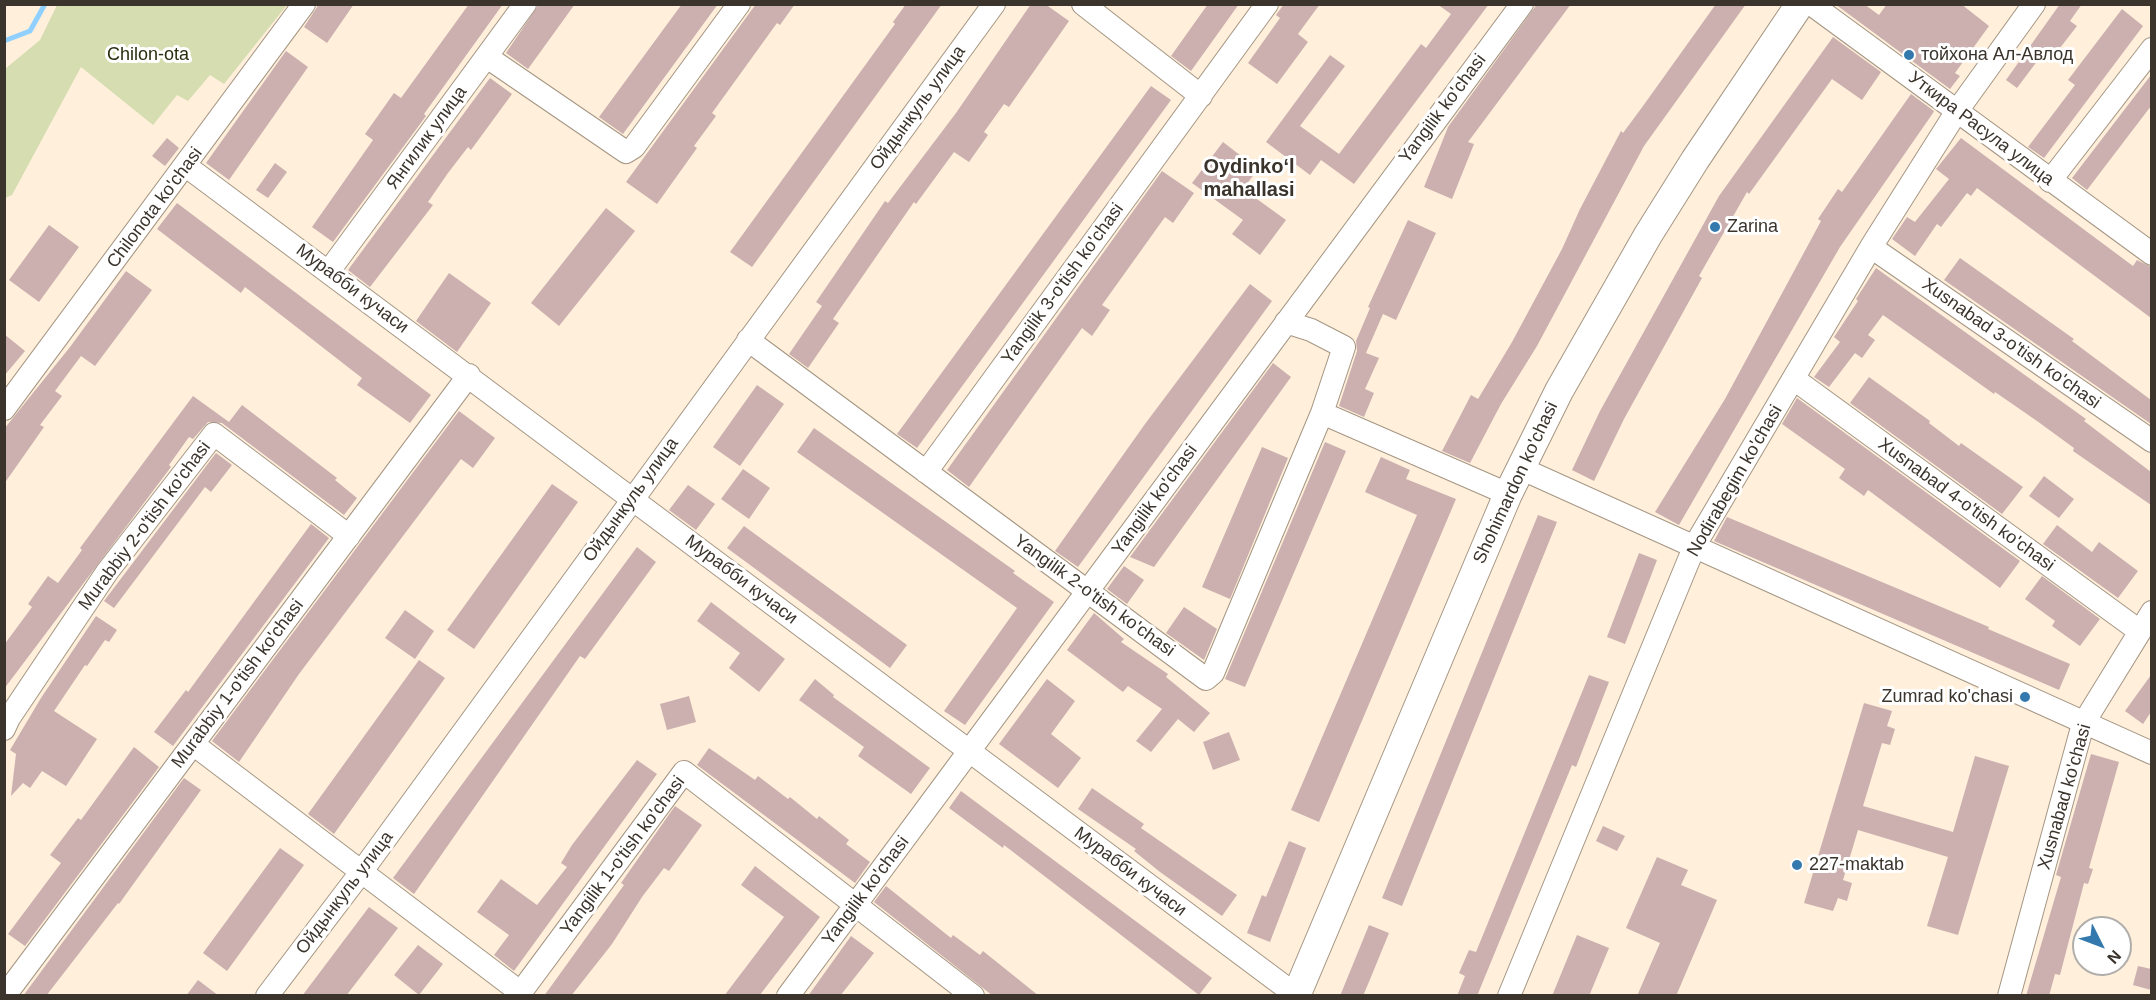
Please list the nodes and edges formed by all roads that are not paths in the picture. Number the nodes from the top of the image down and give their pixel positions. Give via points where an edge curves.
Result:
1 (304, 4) edge
2 (525, 4) edge
3 (739, 4) edge
4 (994, 4) edge
5 (1083, 4) edge
6 (1266, 4) edge
7 (1522, 4) edge
8 (1800, 4) edge
9 (1811, 4) edge
10 (2034, 4) edge
11 (2151, 49) edge
12 (488, 57) junction
13 (1201, 96) junction
14 (1957, 111) junction
15 (186, 166) junction
16 (2050, 181) junction
17 (1871, 247) junction
18 (2151, 254) edge
19 (329, 271) junction
20 (1286, 322) junction
21 (748, 340) junction
22 (469, 375) junction
23 (1794, 379) junction
24 (4, 409) edge
25 (1322, 413) junction
26 (2151, 441) edge
27 (1520, 468) junction
28 (926, 472) junction
29 (1508, 494) junction
30 (632, 499) junction
31 (349, 536) junction
32 (1695, 545) junction
33 (1088, 592) junction
34 (2151, 612) edge
35 (2138, 630) junction
36 (2083, 724) junction
37 (4, 729) edge
38 (193, 744) junction
39 (969, 751) junction
40 (2151, 753) edge
41 (362, 871) junction
42 (855, 905) junction
43 (4, 991) edge
44 (519, 994) edge
45 (1296, 995) edge
46 (267, 996) edge
47 (788, 996) edge
48 (973, 996) edge
49 (1509, 996) edge
50 (2009, 996) edge

1 - 15 street, Chilonota ko'chasi
2 - 12 street, Янгилик улица
3 - 12 street via 634,147 626,152
4 - 21 street, Ойдынкуль улица
5 - 13 street
6 - 13 street, Yangilik 3-o'tish ko'chasi
7 - 20 street, Yangilik ko'chasi
8 - 27 main road, Shohimardon ko'chasi via 1648,235
9 - 14 street, Уткира Расула улица
10 - 14 street, Nodirabegim ko'chasi
11 - 16 street
12 - 19 street, Янгилик улица
13 - 28 street, Yangilik 3-o'tish ko'chasi
14 - 16 street, Уткира Расула улица
14 - 17 street, Nodirabegim ko'chasi
15 - 19 street, Мурабби кучаси
15 - 24 street, Chilonota ko'chasi
16 - 18 street, Уткира Расула улица
17 - 23 street, Nodirabegim ko'chasi
17 - 26 street, Xusnabad 3-o'tish ko'chasi
19 - 22 street, Мурабби кучаси
20 - 25 street, Yangilik 2-o'tish ko'chasi via 1344,347
20 - 33 street, Yangilik ko'chasi
21 - 28 street, Yangilik 2-o'tish ko'chasi
21 - 30 street, Ойдынкуль улица
22 - 30 street, Мурабби кучаси
22 - 31 street, Murabbiy 1-o'tish ko'chasi
23 - 32 street, Nodirabegim ko'chasi
23 - 35 street, Xusnabad 4-o'tish ko'chasi
25 - 29 street
25 - 33 street, Yangilik 2-o'tish ko'chasi via 1209,678
27 - 29 main road, Shohimardon ko'chasi
27 - 32 street
28 - 33 street, Yangilik 2-o'tish ko'chasi
29 - 45 main road, Shohimardon ko'chasi
30 - 39 street, Мурабби кучаси
30 - 41 street, Ойдынкуль улица
31 - 37 street, Murabbiy 2-o'tish ko'chasi via 214,434 107,572
31 - 38 street, Murabbiy 1-o'tish ko'chasi
32 - 36 street
32 - 49 street, Nodirabegim ko'chasi
33 - 39 street, Yangilik ko'chasi
34 - 35 street, Xusnabad ko'chasi
35 - 36 street, Xusnabad ko'chasi
36 - 40 street
36 - 50 street, Xusnabad ko'chasi
38 - 41 street
38 - 43 street, Murabbiy 1-o'tish ko'chasi via 12,986
39 - 42 street, Yangilik ko'chasi
39 - 45 street, Мурабби кучаси
41 - 44 street
41 - 46 street, Ойдынкуль улица
42 - 44 street, Yangilik 1-o'tish ko'chasi via 684,772
42 - 47 street, Yangilik ko'chasi
42 - 48 street

